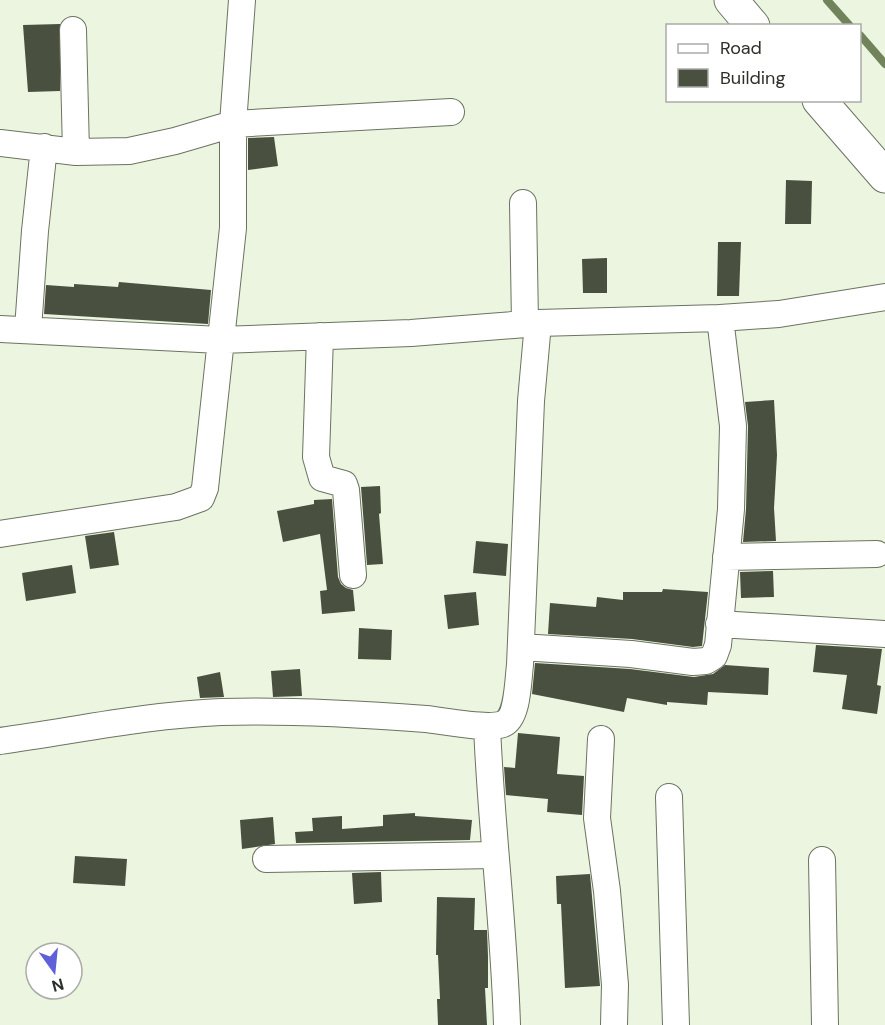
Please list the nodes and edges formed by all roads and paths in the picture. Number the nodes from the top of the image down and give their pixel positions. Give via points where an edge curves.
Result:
1 (242, 0) edge
2 (731, 0) edge
3 (751, 24) edge
4 (74, 30) dead end
5 (821, 102) edge
6 (451, 112) dead end
7 (233, 124) junction
8 (0, 143) edge
9 (44, 147) junction
10 (76, 152) junction
11 (885, 176) edge
12 (523, 203) dead end
13 (885, 297) edge
14 (720, 318) junction
15 (532, 323) junction
16 (0, 329) edge
17 (28, 329) junction
18 (320, 336) junction
19 (220, 340) junction
20 (0, 534) edge
21 (877, 554) dead end
22 (726, 557) junction
23 (353, 575) dead end
24 (719, 624) junction
25 (885, 634) edge
26 (521, 646) junction
27 (487, 726) junction
28 (601, 740) dead end
29 (0, 741) edge
30 (669, 797) dead end
31 (495, 855) junction
32 (266, 859) dead end
33 (822, 860) dead end
34 (507, 1025) edge
35 (614, 1025) edge
36 (676, 1025) edge
37 (825, 1025) edge

1 - 7 street
2 - 3 street
4 - 10 street
5 - 11 street
6 - 7 street
7 - 10 street via 129,151
7 - 19 street via 233,228
8 - 9 street
9 - 10 street
9 - 17 street
12 - 15 street
13 - 14 street via 779,314
14 - 15 street
14 - 22 street via 733,426
15 - 18 street
15 - 26 street
16 - 17 street
17 - 19 street
18 - 19 street
18 - 23 street via 316,457 322,478 344,484 346,490
19 - 20 street via 201,498 176,507
21 - 22 street
22 - 24 street
24 - 25 street
24 - 26 street via 714,657 706,662
26 - 27 street via 511,717 503,724
27 - 29 street via 360,716 220,712
27 - 31 street
28 - 35 street via 597,818 615,985
30 - 36 street
31 - 32 street
31 - 34 street
33 - 37 street

